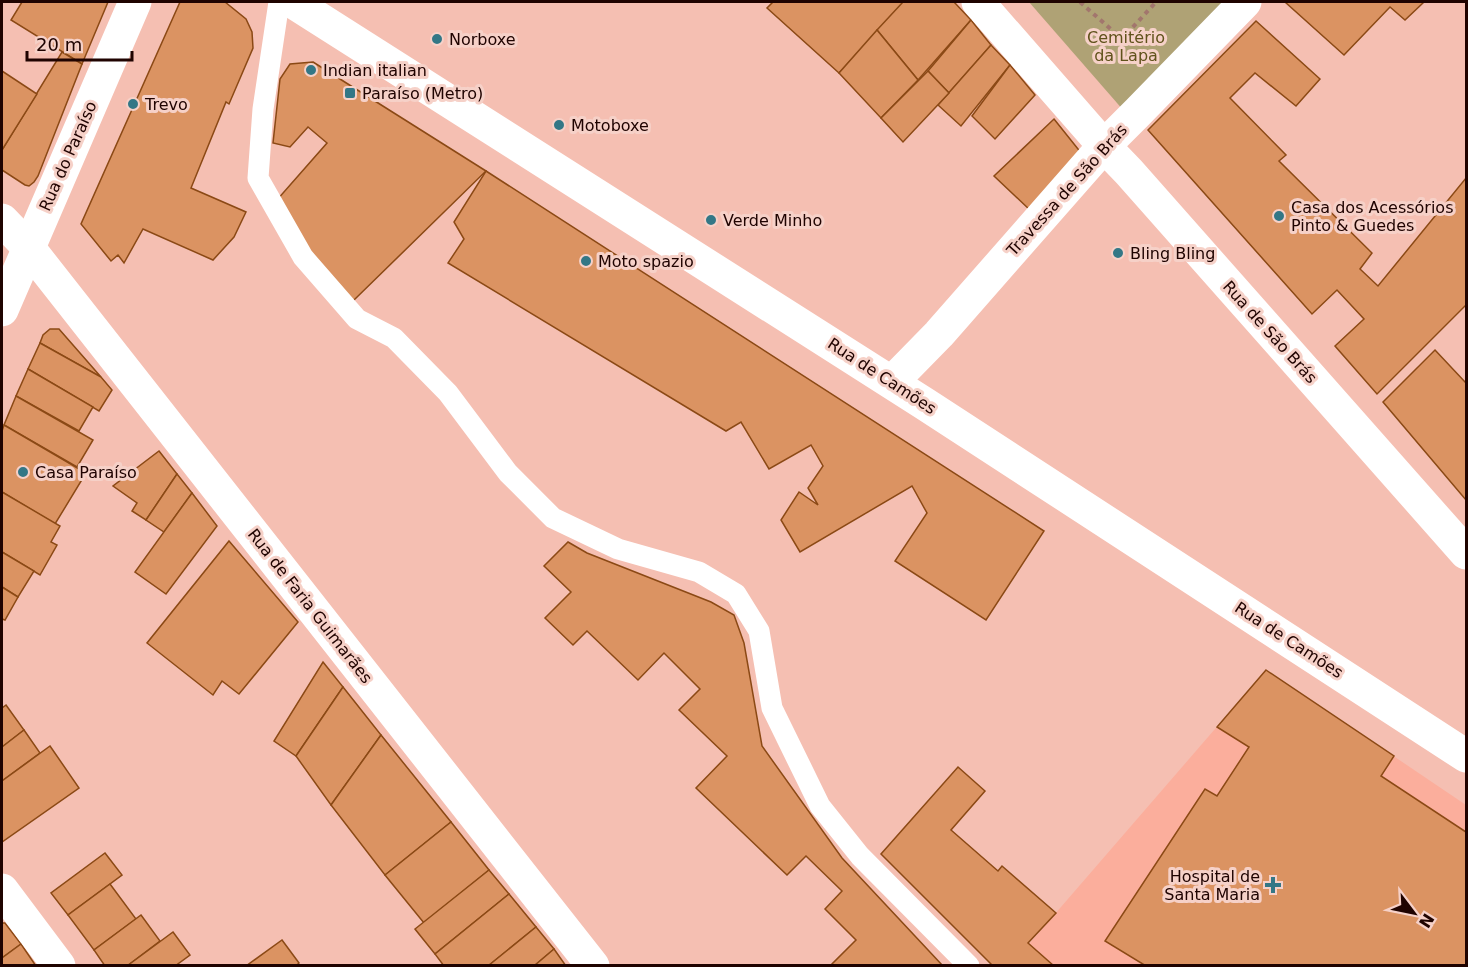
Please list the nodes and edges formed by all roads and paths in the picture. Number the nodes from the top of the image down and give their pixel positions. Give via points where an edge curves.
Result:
1 (135, 2) edge
2 (279, 2) edge
3 (293, 2) edge
4 (978, 2) edge
5 (1080, 2) edge
6 (1148, 2) edge
7 (1156, 2) edge
8 (1245, 2) edge
9 (1152, 6) junction
10 (1104, 146) junction
11 (2, 220) edge
12 (28, 247) junction
13 (2, 310) edge
14 (892, 382) junction
15 (1467, 553) edge
16 (1467, 756) edge
17 (2, 890) edge
18 (59, 966) edge
19 (593, 966) edge
20 (969, 966) edge

1 - 12 main road, Rua do Paraíso
2 - 20 lane via 263,109 258,178 303,257 357,319 394,338 448,393 508,473 552,518 618,549 699,572 736,594 759,631 771,708 820,806 860,856
3 - 14 main road, Rua de Camões
4 - 10 main road, Rua de São Brás
5 - 9 path via 1122,39
6 - 9 path
7 - 9 path
8 - 10 main road, Travessa de São Brás
10 - 14 main road, Travessa de São Brás
10 - 15 main road, Rua de São Brás
11 - 12 main road, Rua de Faria Guimarães
12 - 13 main road, Rua do Paraíso
12 - 19 main road, Rua de Faria Guimarães
14 - 16 main road, Rua de Camões
17 - 18 main road

